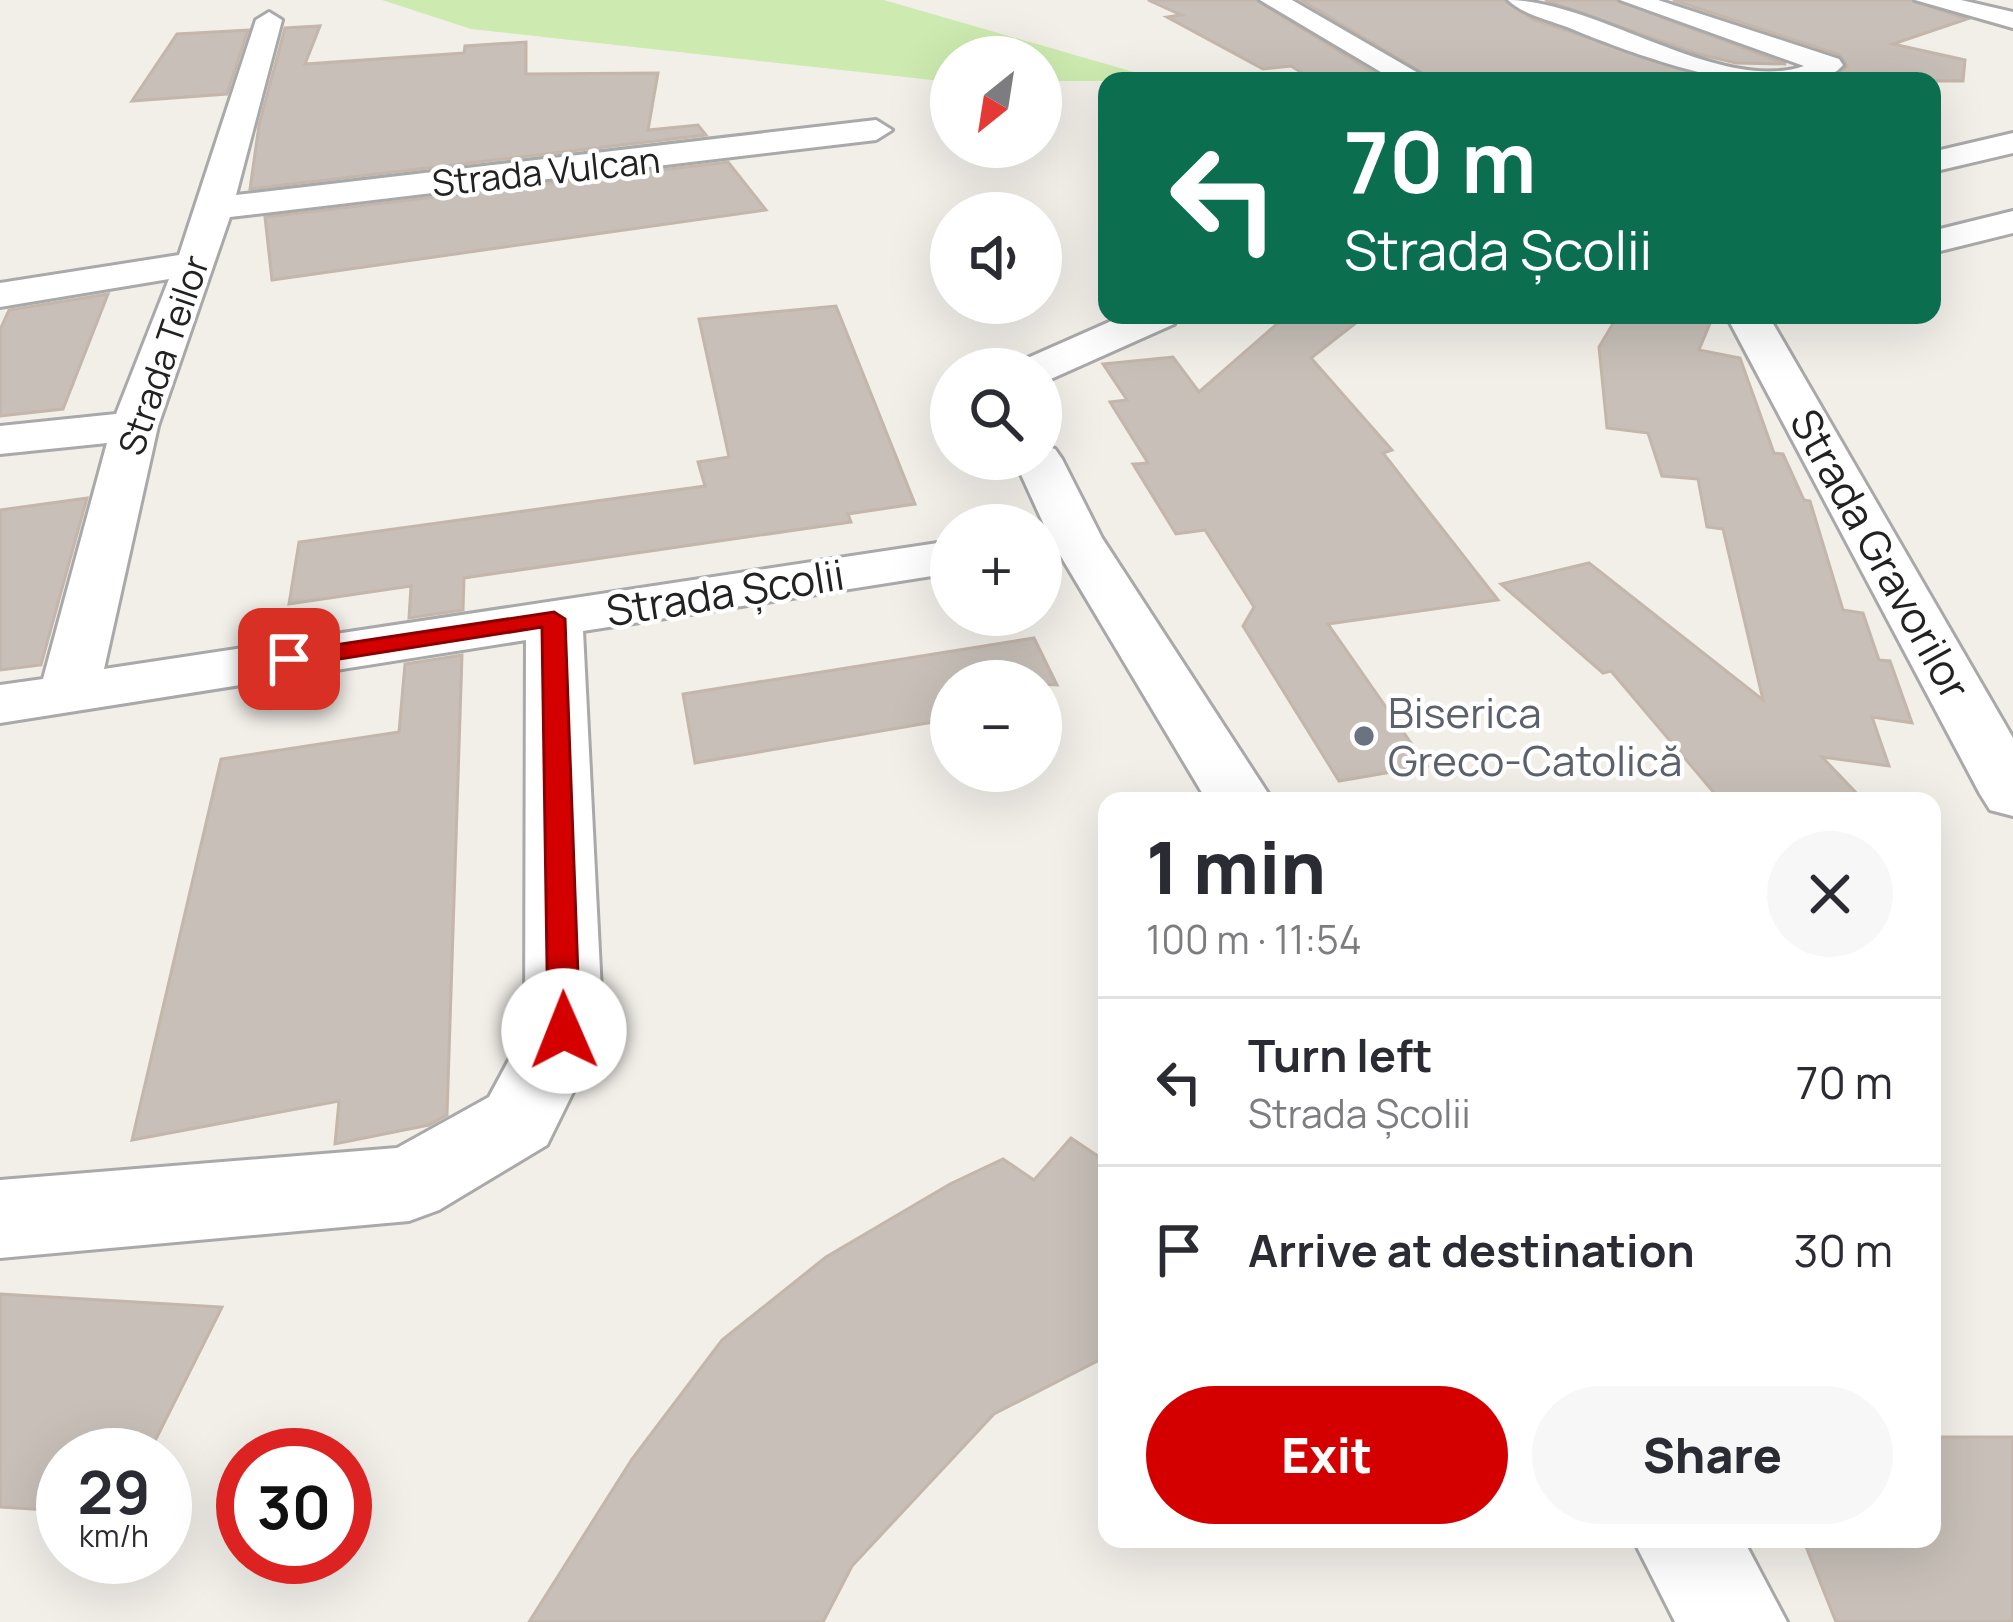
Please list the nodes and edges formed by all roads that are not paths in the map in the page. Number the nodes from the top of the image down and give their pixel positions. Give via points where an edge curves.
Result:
1 (1273, 0) edge
2 (1521, 0) edge
3 (1633, 0) edge
4 (1928, 0) edge
5 (268, 20) dead end
6 (2013, 20) edge
7 (1401, 72) edge
8 (1721, 72) edge
9 (1806, 72) edge
10 (876, 130) dead end
11 (2013, 143) edge
12 (1941, 160) edge
13 (215, 208) junction
14 (2013, 222) edge
15 (1941, 240) edge
16 (192, 264) junction
17 (0, 296) edge
18 (1139, 324) edge
19 (1753, 324) edge
20 (1062, 358) edge
21 (135, 426) junction
22 (0, 440) edge
23 (1062, 545) edge
24 (930, 560) edge
25 (554, 619) junction
26 (69, 693) junction
27 (0, 704) edge
28 (1234, 792) edge
29 (2013, 794) edge
30 (0, 1219) edge
31 (1689, 1548) edge
32 (1734, 1622) edge

1 - 7 street
2 - 8 street
3 - 9 street via 1829,65
4 - 6 street
5 - 13 street, Strada Teilor
10 - 13 street, Strada Vulcan
11 - 12 street
13 - 16 street, Strada Teilor
14 - 15 street
16 - 17 street
16 - 21 street, Strada Teilor
18 - 20 street
19 - 29 street, Strada Gravorilor
21 - 22 street
21 - 26 street, Strada Teilor
23 - 28 street
24 - 25 street, Strada Școlii
25 - 26 street, Strada Școlii
25 - 30 street via 564,1031 518,1121 409,1184
26 - 27 street, Strada Școlii
31 - 32 street

